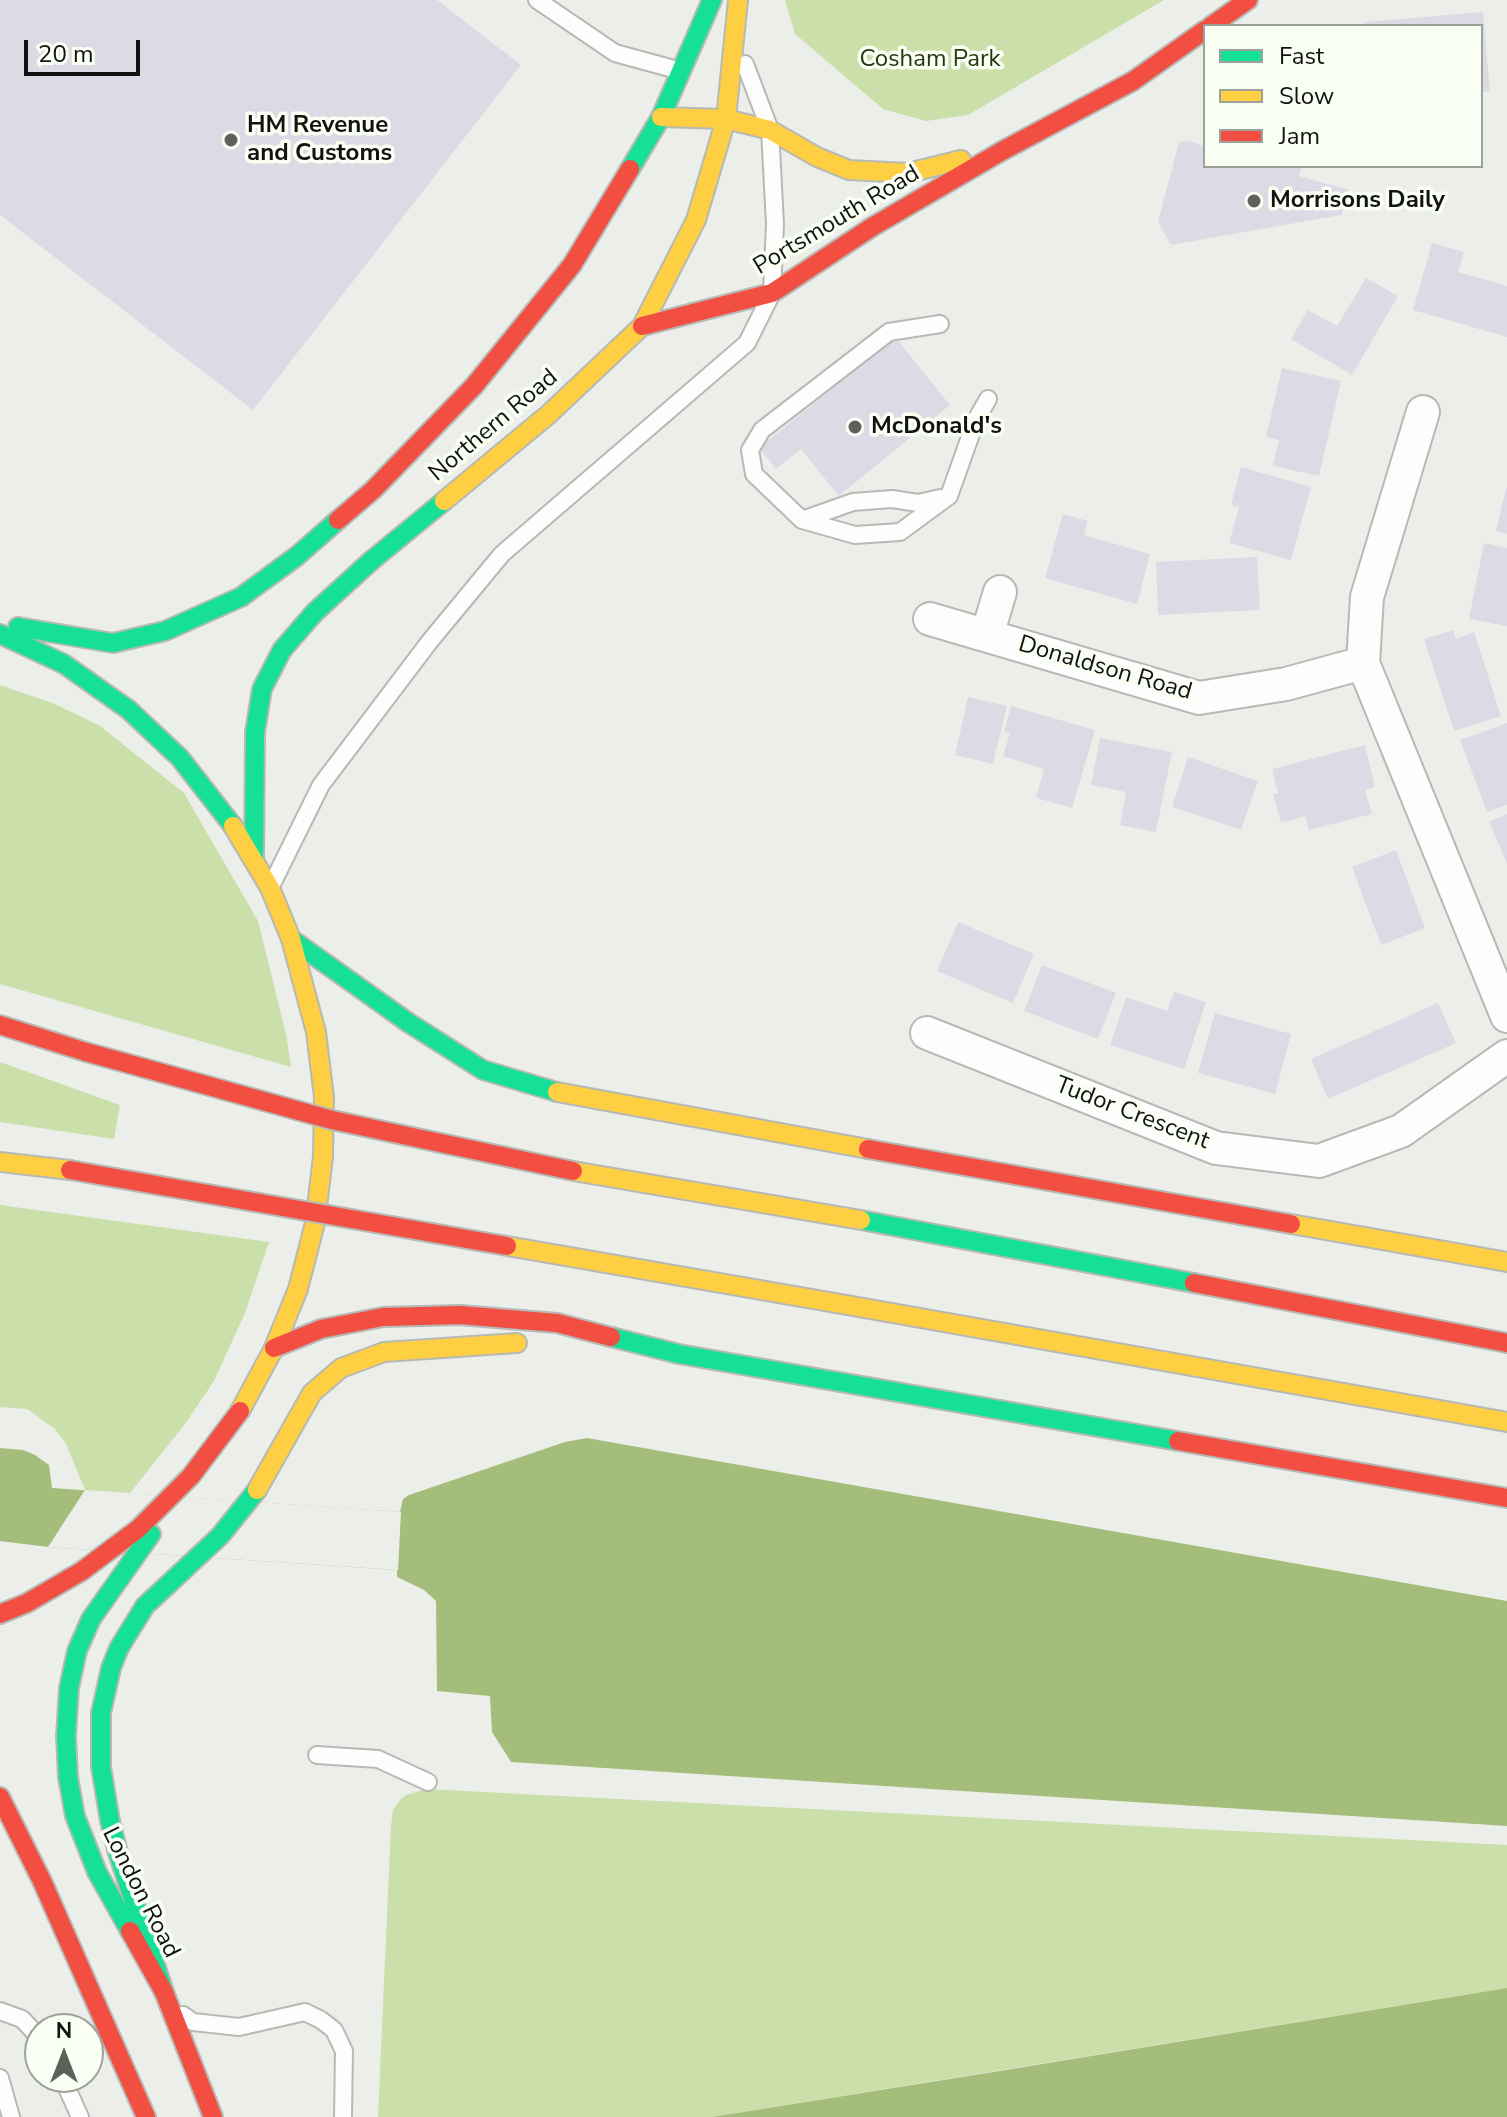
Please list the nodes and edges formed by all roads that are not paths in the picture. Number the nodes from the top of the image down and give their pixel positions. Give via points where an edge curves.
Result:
1 (537, 0) edge
2 (712, 0) edge
3 (738, 0) edge
4 (1248, 0) edge
5 (1214, 24) edge
6 (1203, 31) edge
7 (734, 32) junction
8 (681, 71) junction
9 (661, 117) junction
10 (726, 119) junction
11 (770, 130) junction
12 (1002, 151) junction
13 (772, 293) junction
14 (940, 324) dead end
15 (642, 326) junction
16 (988, 399) dead end
17 (1423, 412) dead end
18 (949, 496) junction
19 (802, 520) junction
20 (1000, 592) dead end
21 (930, 619) dead end
22 (0, 624) edge
23 (0, 634) edge
24 (987, 635) junction
25 (1363, 663) junction
26 (254, 859) junction
27 (270, 888) junction
28 (291, 939) junction
29 (1507, 1016) edge
30 (0, 1025) edge
31 (927, 1033) dead end
32 (1507, 1056) edge
33 (0, 1162) edge
34 (1507, 1262) edge
35 (1507, 1343) edge
36 (532, 1344) dead end
37 (572, 1345) dead end
38 (274, 1348) junction
39 (679, 1354) junction
40 (1507, 1422) edge
41 (191, 1476) junction
42 (1507, 1498) edge
43 (0, 1614) edge
44 (317, 1755) dead end
45 (428, 1782) dead end
46 (0, 1797) edge
47 (164, 1992) junction
48 (0, 2011) edge
49 (24, 2021) edge
50 (0, 2078) edge
51 (69, 2093) edge
52 (11, 2117) edge
53 (80, 2117) edge
54 (146, 2117) edge
55 (213, 2117) edge
56 (343, 2117) edge

1 - 8 lane via 615,53
2 - 8 main road, Northern Road
3 - 7 main road, Northern Road
4 - 5 main road
6 - 12 main road, Portsmouth Road via 1133,81
7 - 10 main road, Northern Road
7 - 11 lane
8 - 9 main road, Northern Road
9 - 10 main road, Portsmouth Road
9 - 22 main road, Northern Road via 572,265 474,386 373,490 297,556 241,597 165,631 113,643
10 - 11 main road, Portsmouth Road
10 - 15 main road, Northern Road via 696,220
11 - 12 main road, Portsmouth Road via 849,170 908,173
11 - 13 lane
12 - 13 main road, Portsmouth Road
13 - 15 main road, Portsmouth Road
13 - 27 lane via 747,343 502,554 321,785
14 - 19 lane via 889,332 762,430 750,450 754,474
15 - 26 main road, Northern Road via 549,414 371,561 282,650 262,689 255,732
16 - 18 lane
17 - 25 street via 1367,597
18 - 19 lane via 918,503 853,502
18 - 19 lane via 900,532 855,535
20 - 24 street, Donaldson Road
21 - 24 street, Donaldson Road
23 - 26 main road via 64,664 129,710 180,758
24 - 25 street, Donaldson Road via 1199,698 1286,684
25 - 29 street
26 - 27 main road
27 - 28 main road
28 - 34 main road via 483,1070 569,1096
28 - 38 main road via 316,1032 324,1097 323,1157 312,1236
30 - 35 main road, bridge via 332,1120 511,1160 861,1220
31 - 32 street, Tudor Crescent via 1216,1148 1319,1161 1401,1131
33 - 40 main road, bridge via 70,1170
36 - 47 main road via 384,1352 341,1368 312,1393 267,1476 220,1536 145,1606 119,1648 105,1691 101,1767 110,1821
37 - 39 main road
38 - 39 main road via 321,1329 383,1317 460,1315 557,1323
38 - 41 main road via 239,1413
39 - 42 main road
41 - 43 main road via 138,1529 82,1571
41 - 47 main road, London Road via 91,1619 77,1651 66,1736 75,1816 97,1872
44 - 45 lane via 378,1759
46 - 54 main road
47 - 55 main road, London Road
47 - 56 lane via 178,2011 208,2025 239,2027 305,2012 321,2020 334,2030 344,2051
48 - 49 lane
50 - 52 lane
51 - 53 lane

